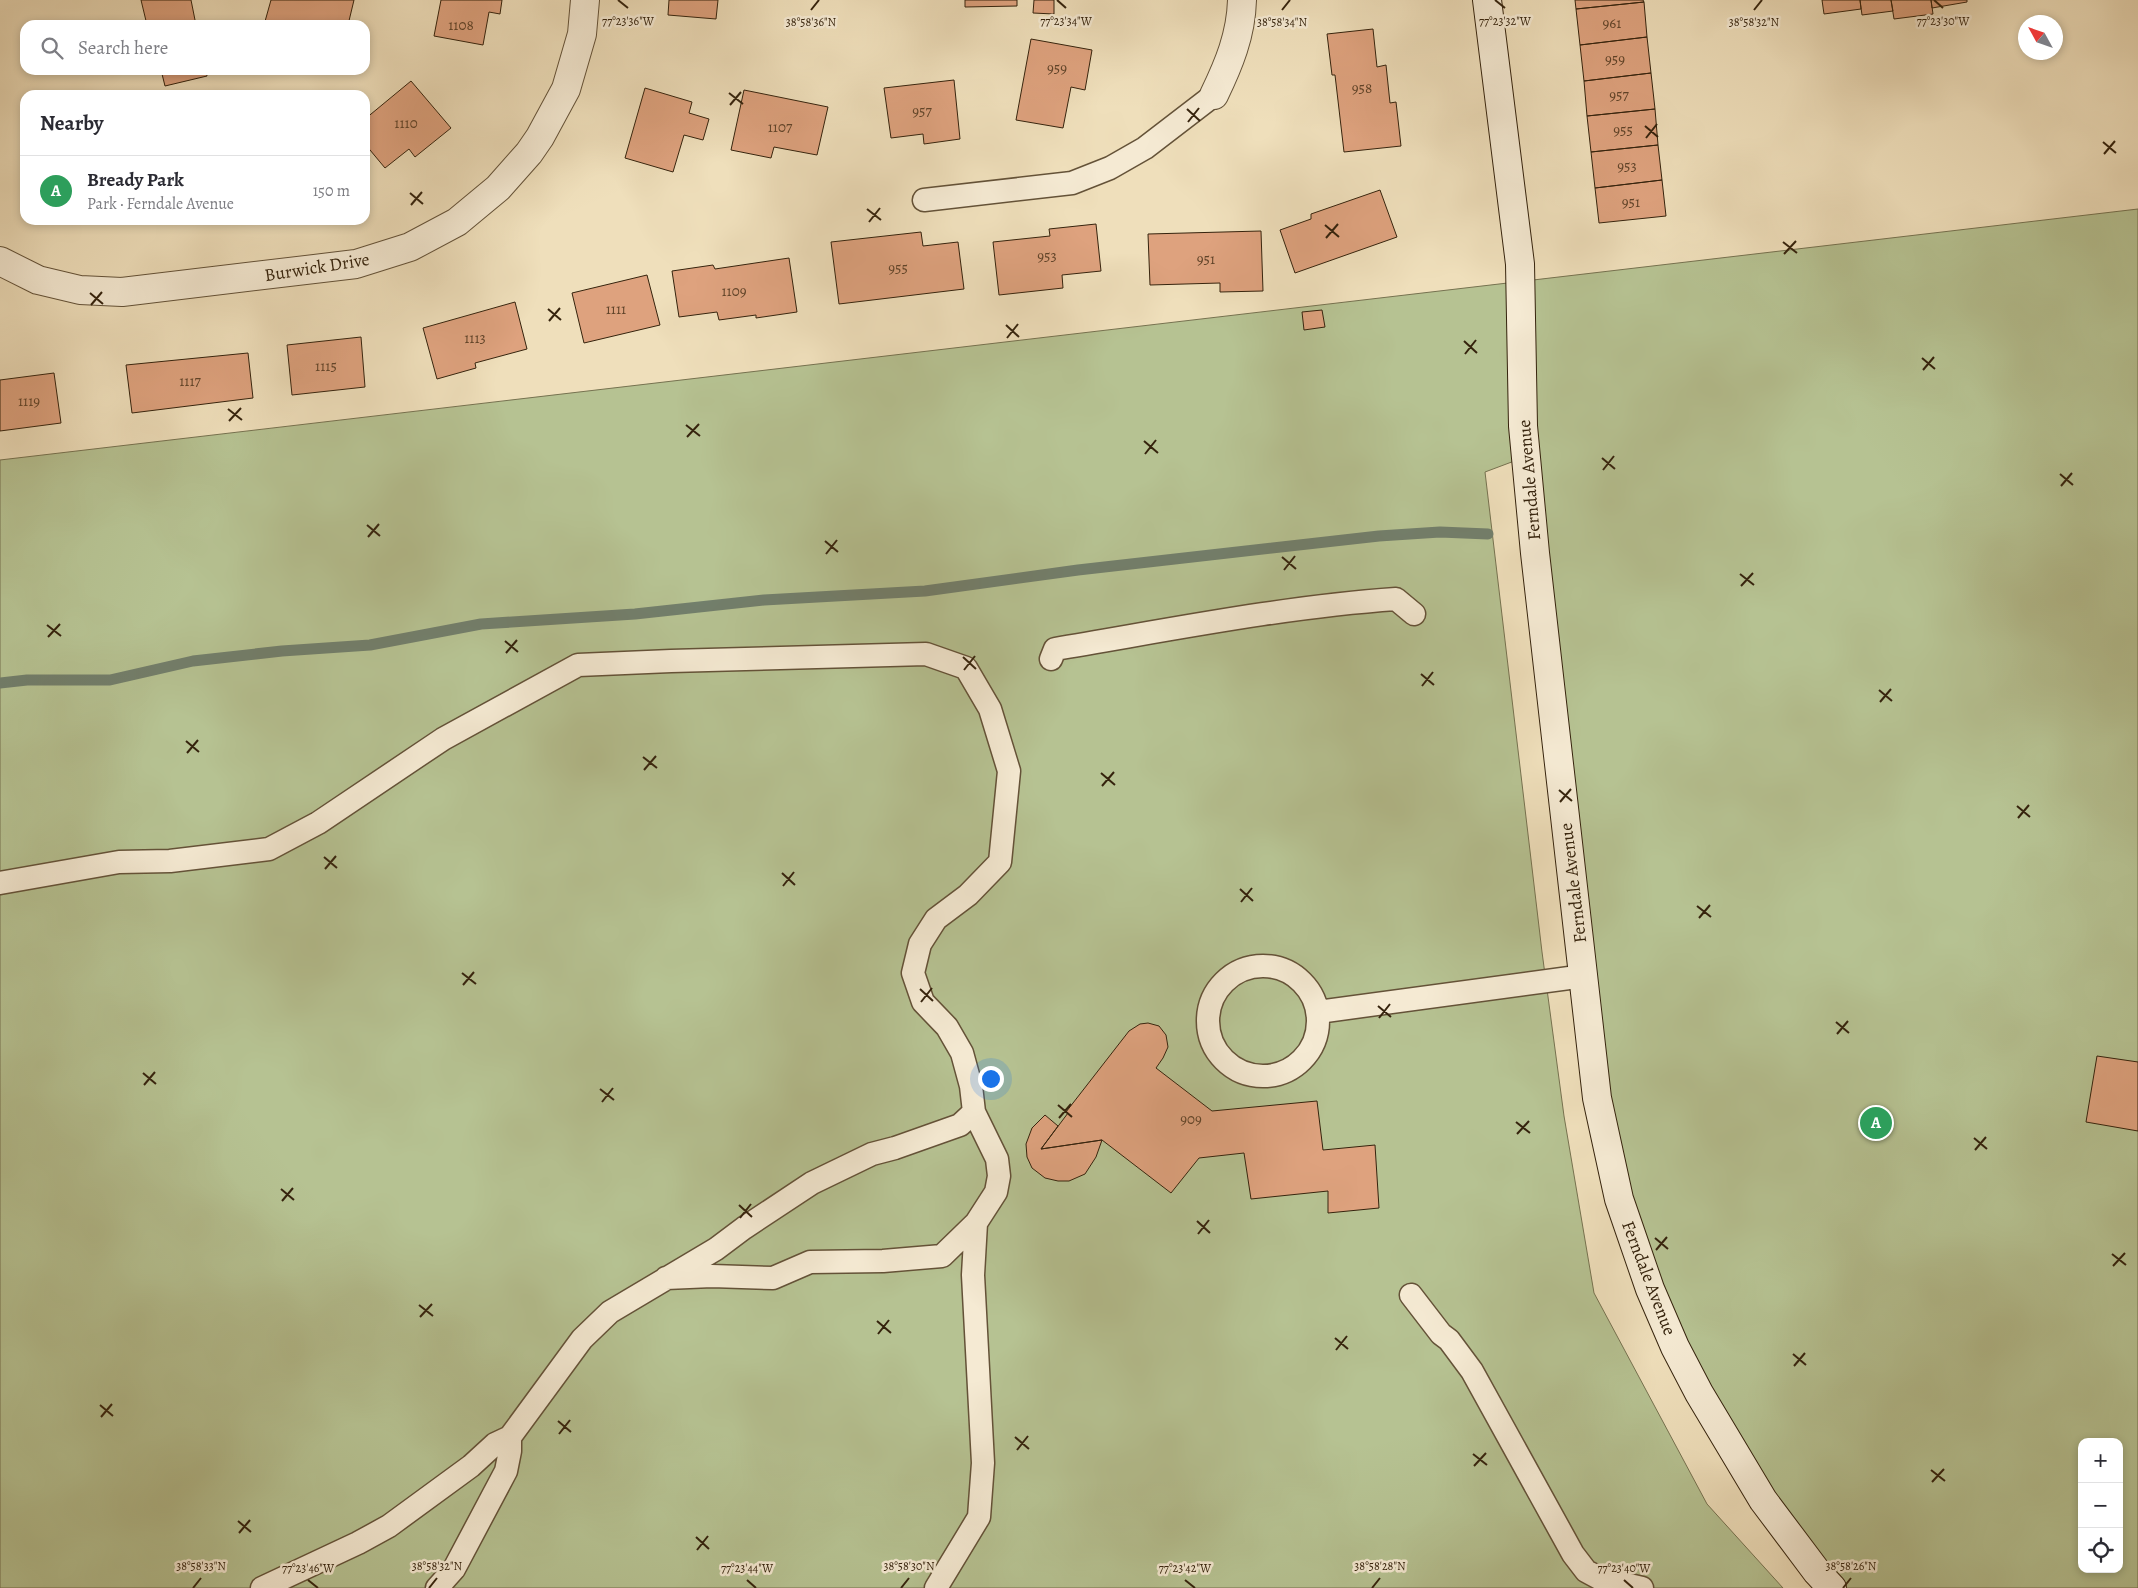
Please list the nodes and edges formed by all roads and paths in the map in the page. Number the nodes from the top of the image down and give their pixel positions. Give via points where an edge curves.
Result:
1 (585, 0) edge
2 (1242, 0) edge
3 (1487, 0) edge
4 (1214, 95) joint
5 (924, 200) dead end
6 (0, 260) edge
7 (1414, 614) dead end
8 (1051, 659) dead end
9 (0, 883) edge
10 (1584, 976) junction
11 (1318, 1012) junction
12 (974, 1112) junction
13 (976, 1223) junction
14 (666, 1278) junction
15 (1411, 1295) dead end
16 (510, 1436) junction
17 (262, 1588) edge
18 (437, 1588) edge
19 (936, 1588) edge
20 (1642, 1588) edge
21 (1832, 1588) edge

1 - 6 street, Burwick Drive via 582,34 566,89 530,153 498,188 456,222 410,247 356,264 122,292 80,290 38,280
2 - 4 street via 1241,22 1231,59
3 - 10 street, Ferndale Avenue via 1520,264 1523,426 1534,543
4 - 5 lane via 1145,148 1110,168 1072,183
7 - 8 lane via 1396,598 1360,601 1056,649
9 - 12 lane via 119,862 170,861 269,849 318,823 443,738 578,665 926,654 966,668 990,709 1009,771 1000,862 968,895 936,919 920,944 913,973 923,1002 946,1026 962,1053
10 - 11 lane
10 - 21 street, Ferndale Avenue via 1597,1098 1619,1199 1650,1289 1699,1393 1758,1492 1816,1572
11 - 11 lane via 1312,995 1301,980 1286,970 1268,965 1250,966 1233,973 1219,986 1210,1002 1206,1020 1209,1038 1231,1067 1248,1075 1266,1076 1284,1072 1311,1048 1318,1030
12 - 13 lane via 997,1159 999,1176 996,1192
12 - 14 lane via 960,1125 872,1154 812,1184 716,1249
13 - 14 lane via 942,1256 810,1262 773,1278
13 - 19 lane via 973,1275 983,1463 980,1517
14 - 16 lane via 610,1312 582,1339
15 - 20 lane via 1472,1371 1573,1554 1586,1571 1599,1578
16 - 17 lane via 495,1444 390,1526
16 - 18 lane via 506,1471 454,1569

